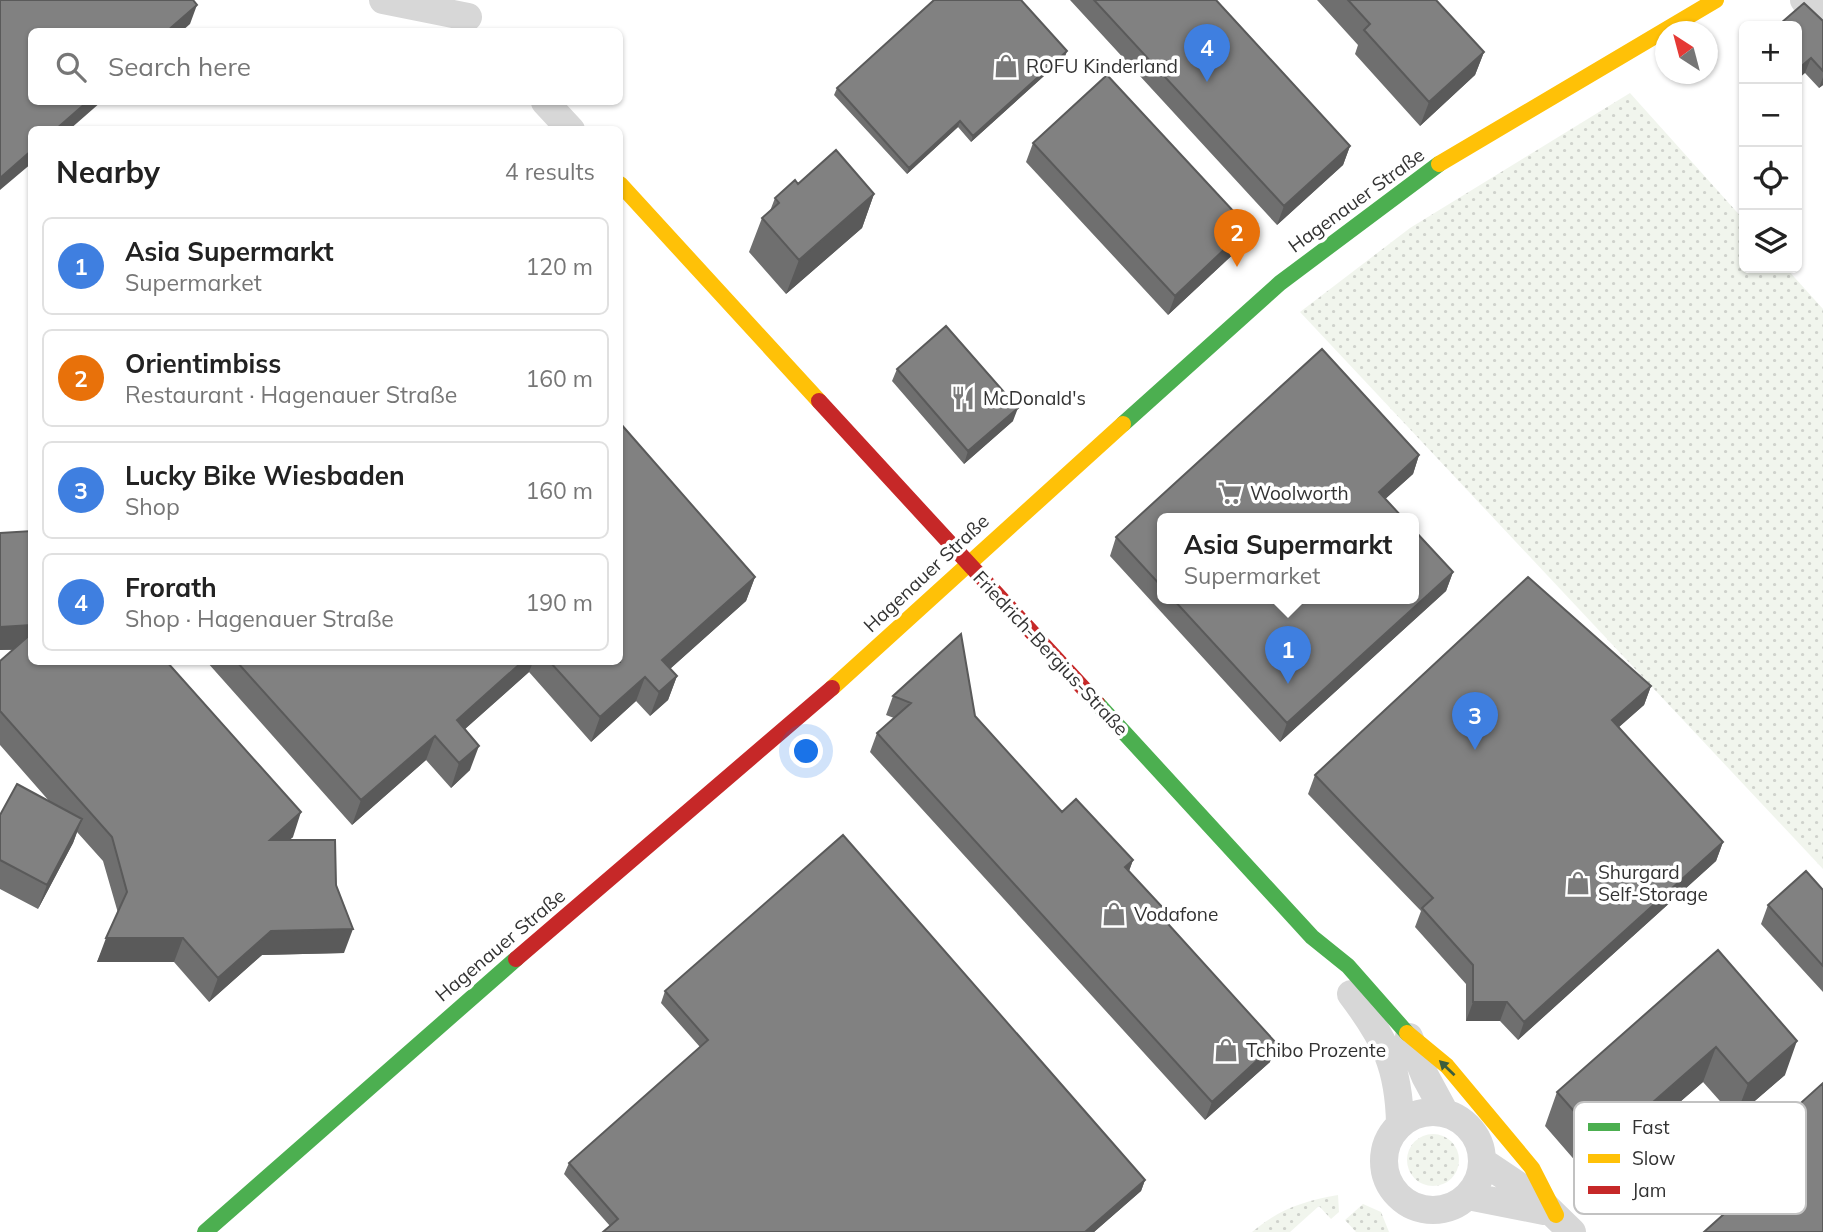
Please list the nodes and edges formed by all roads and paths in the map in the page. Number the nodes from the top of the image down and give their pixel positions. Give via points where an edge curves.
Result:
1 (383, 0) edge
2 (1716, 0) edge
3 (1804, 0) edge
4 (468, 16) edge
5 (1823, 21) edge
6 (548, 105) edge
7 (566, 126) edge
8 (623, 187) edge
9 (969, 564) junction
10 (1312, 937) junction
11 (1408, 1034) junction
12 (1445, 1113) junction
13 (1400, 1124) junction
14 (1482, 1161) junction
15 (1468, 1195) junction
16 (1564, 1224) edge
17 (205, 1232) edge

1 - 4 street
2 - 9 street, Hagenauer Straße via 1395,194 1280,283
3 - 5 street
6 - 7 street
8 - 9 street, Friedrich-Bergius-Straße
9 - 10 street, Friedrich-Bergius-Straße
9 - 17 street, Hagenauer Straße via 776,738 418,1042
10 - 11 street, Friedrich-Bergius-Straße via 1348,966
10 - 13 street, Friedrich-Bergius-Straße via 1383,1039 1398,1083
11 - 12 street, Friedrich-Bergius-Straße
16 -> 11 street, Friedrich-Bergius-Straße via 1532,1168 1511,1142 1447,1066
12 - 13 street via 1421,1113
12 - 14 street, Friedrich-Bergius-Straße via 1476,1136
13 - 15 street, Friedrich-Bergius-Straße via 1391,1134 1384,1157 1385,1174 1395,1193 1418,1208 1431,1210 1453,1206
14 - 15 street via 1479,1180
14 - 16 street via 1519,1184
15 - 16 street via 1506,1201

